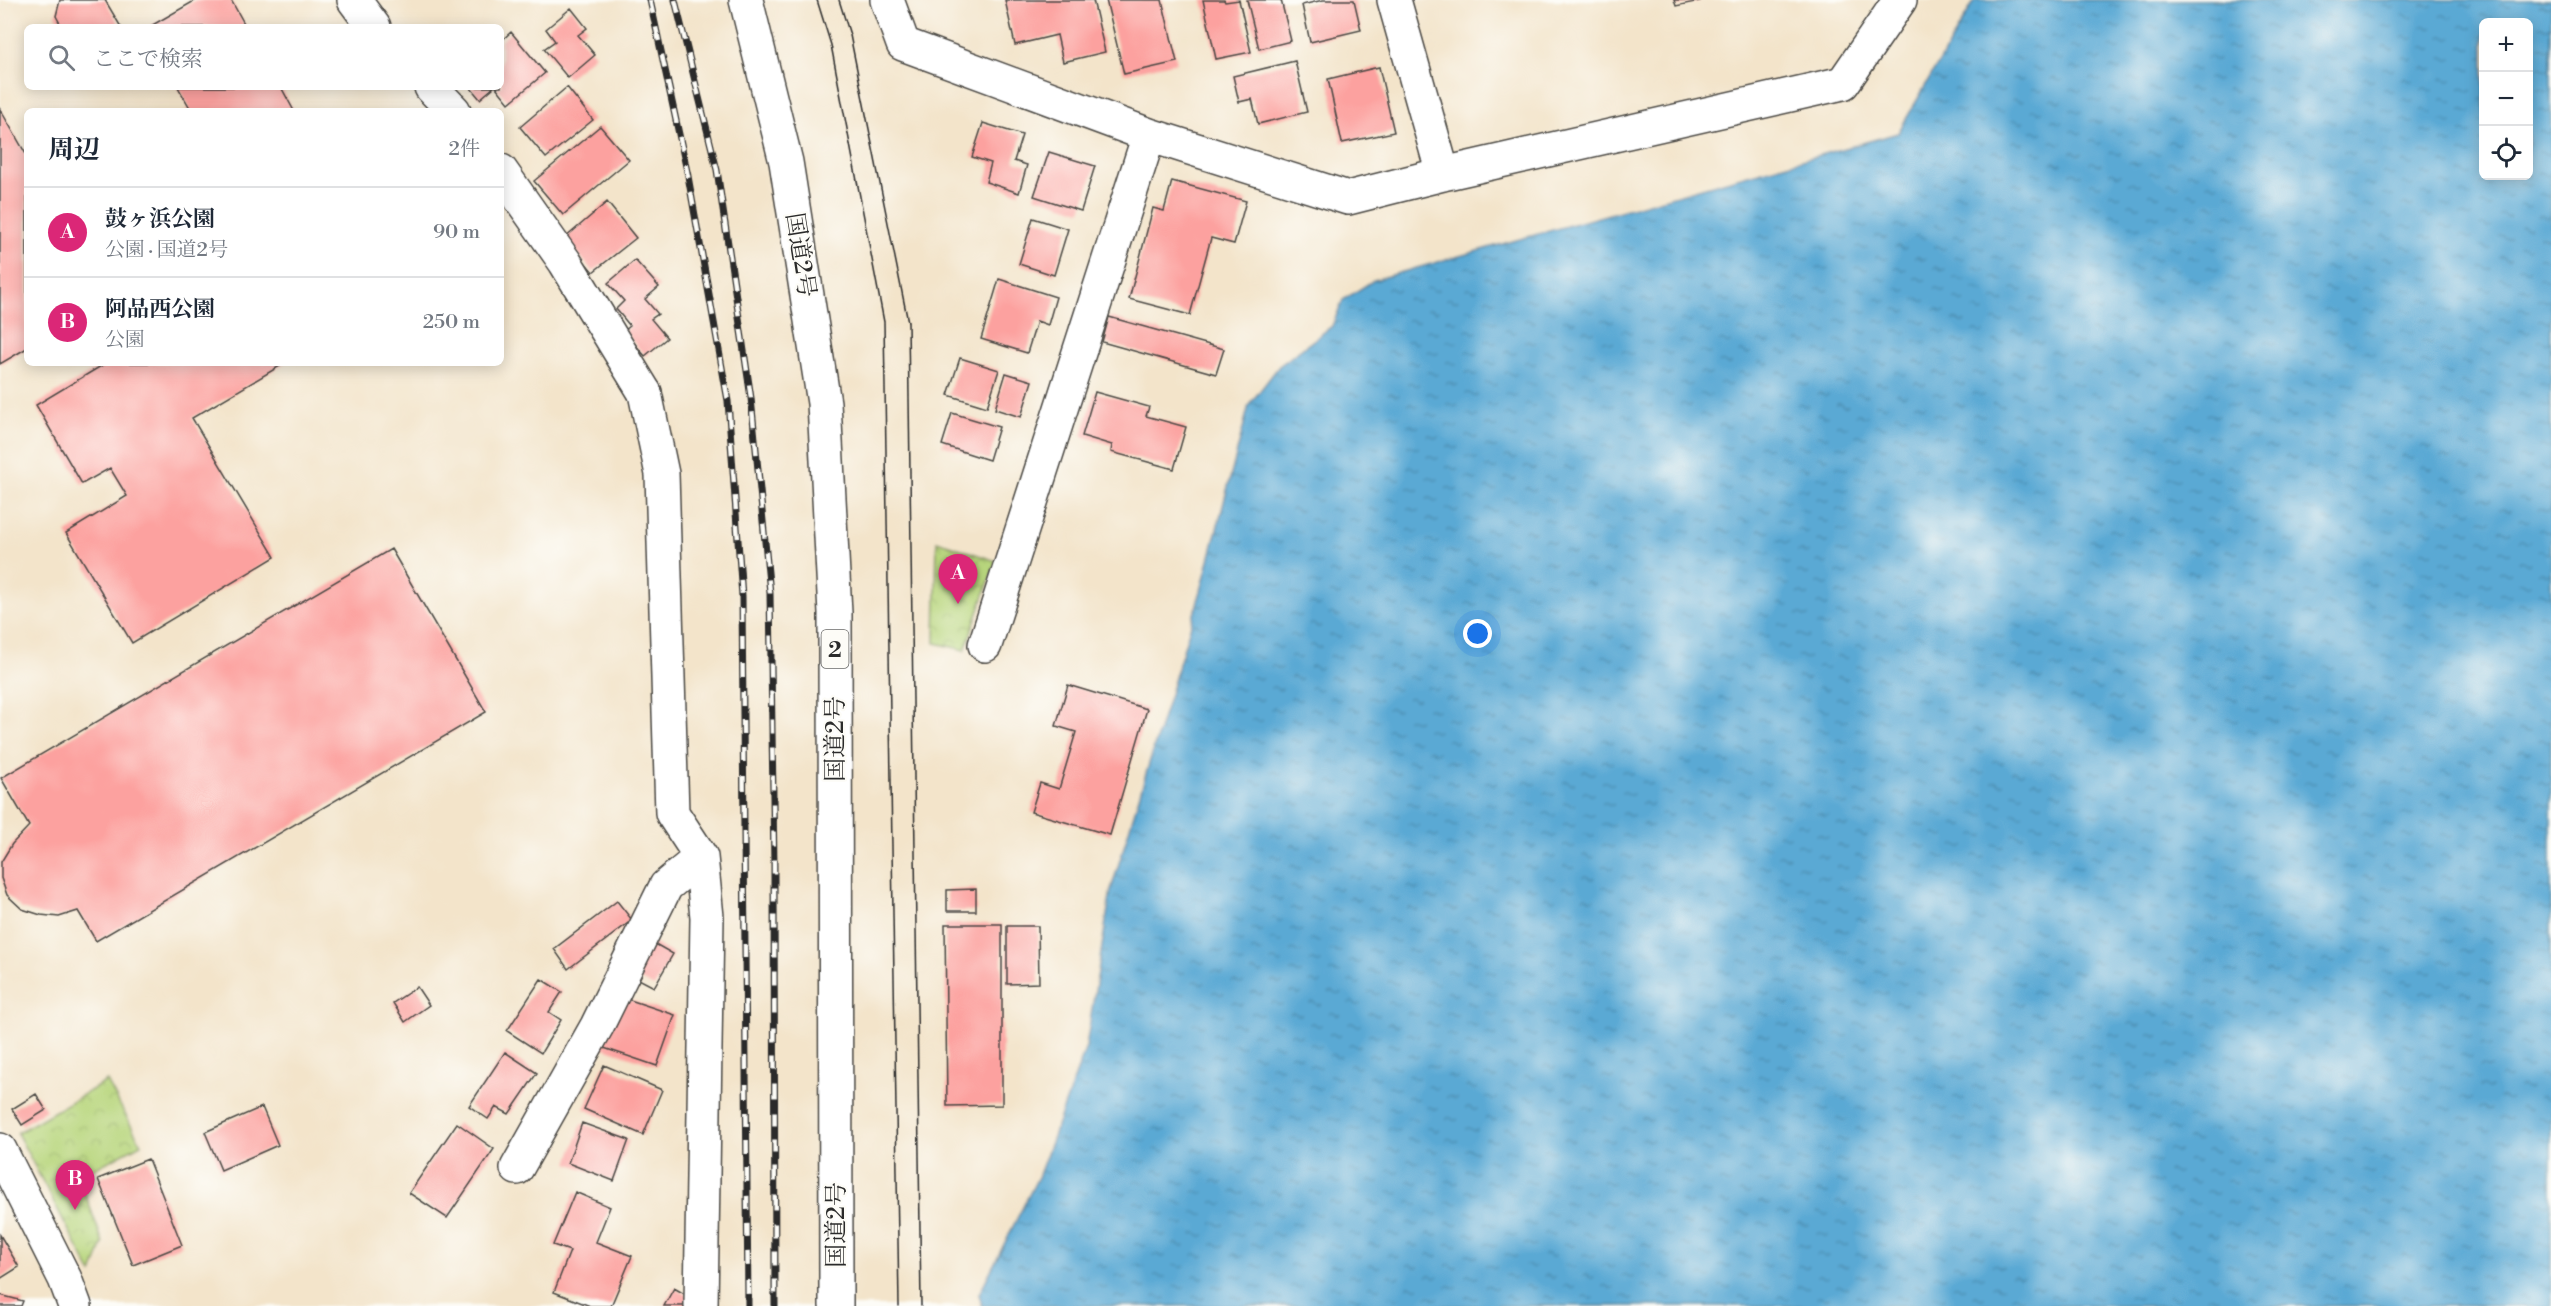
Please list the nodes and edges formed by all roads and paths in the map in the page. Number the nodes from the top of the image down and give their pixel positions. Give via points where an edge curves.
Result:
1 (354, 0) edge
2 (746, 0) edge
3 (1394, 0) edge
4 (1900, 0) edge
5 (892, 1) edge
6 (372, 24) edge
7 (434, 90) edge
8 (451, 108) edge
9 (1149, 135) junction
10 (1443, 174) junction
11 (504, 175) edge
12 (985, 645) dead end
13 (701, 857) junction
14 (0, 1150) edge
15 (517, 1168) dead end
16 (75, 1306) edge
17 (701, 1306) edge
18 (836, 1306) edge

1 - 6 main road
2 - 18 main road, 国道2号 / 2 via 786,162 824,403 835,613
3 - 10 main road
4 - 10 main road via 1844,83
5 - 9 main road via 903,44
7 - 8 main road
9 - 10 main road via 1348,198
9 - 12 main road
11 - 13 main road via 565,262 645,393 662,474 672,813
13 - 15 main road via 666,886 597,1026
13 - 17 main road via 707,917
14 - 16 main road

